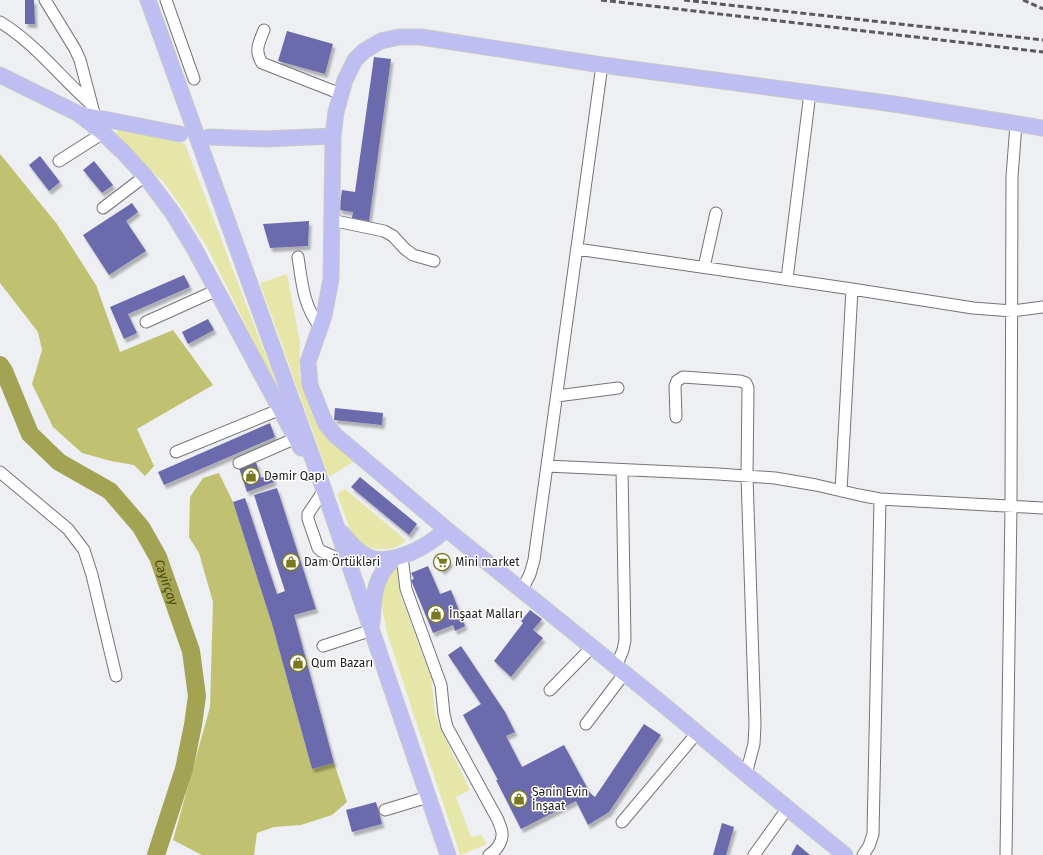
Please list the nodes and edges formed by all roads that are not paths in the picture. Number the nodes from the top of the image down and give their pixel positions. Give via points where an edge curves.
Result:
1 (46, 0) edge
2 (148, 0) edge
3 (166, 0) edge
4 (0, 22) edge
5 (264, 30) dead end
6 (602, 65) junction
7 (0, 76) edge
8 (194, 79) dead end
9 (810, 93) junction
10 (340, 94) junction
11 (93, 110) junction
12 (80, 114) junction
13 (1016, 124) junction
14 (1043, 128) edge
15 (103, 133) junction
16 (180, 134) dead end
17 (333, 136) junction
18 (209, 138) dead end
19 (59, 161) dead end
20 (145, 176) junction
21 (103, 208) dead end
22 (716, 213) dead end
23 (331, 220) junction
24 (577, 249) junction
25 (298, 257) dead end
26 (434, 261) dead end
27 (704, 267) junction
28 (787, 279) junction
29 (852, 289) junction
30 (217, 290) junction
31 (1043, 307) edge
32 (1012, 311) junction
33 (146, 322) dead end
34 (320, 327) junction
35 (618, 388) dead end
36 (557, 396) junction
37 (281, 409) junction
38 (676, 418) dead end
39 (296, 438) junction
40 (176, 452) dead end
41 (239, 464) dead end
42 (547, 466) junction
43 (622, 470) junction
44 (0, 472) edge
45 (747, 476) junction
46 (324, 490) junction
47 (841, 491) junction
48 (880, 499) junction
49 (1010, 506) junction
50 (1043, 508) edge
51 (336, 525) junction
52 (446, 529) junction
53 (398, 557) junction
54 (349, 563) junction
55 (522, 590) junction
56 (372, 630) junction
57 (323, 646) dead end
58 (592, 647) junction
59 (620, 670) junction
60 (116, 676) dead end
61 (550, 690) dead end
62 (586, 724) dead end
63 (697, 733) junction
64 (746, 774) junction
65 (428, 797) junction
66 (788, 809) junction
67 (385, 810) dead end
68 (622, 822) dead end
69 (493, 854) edge
70 (448, 855) edge
71 (754, 855) edge
72 (844, 855) edge
73 (863, 855) edge
74 (1006, 855) edge

1 - 11 street via 75,49 83,68
2 - 46 main road
3 - 8 street
4 - 11 street via 15,30 30,44
5 - 10 street via 258,47 258,56 262,63
6 - 9 main road
6 - 10 main road via 421,36 399,36 381,41 364,51 355,60
6 - 24 street
7 - 12 main road
9 - 13 main road
9 - 28 street
10 - 17 main road
11 - 12 main road
11 - 16 main road
12 - 15 main road
13 - 14 main road
13 - 32 street via 1012,177
15 - 19 street
15 - 20 main road
17 - 18 main road
17 - 23 main road
20 - 21 street
20 - 30 main road via 172,212
22 - 27 street
23 - 26 street via 384,230 413,255
23 - 34 main road via 331,279
24 - 27 street
24 - 36 street
25 - 34 street via 307,306
27 - 28 street
28 - 29 street
29 - 32 street via 973,308
29 - 47 street
30 - 33 street
30 - 37 main road
31 - 32 street
32 - 49 street
34 - 52 main road via 308,362 313,392 326,424
35 - 36 street
36 - 42 street
37 - 39 main road
37 - 40 street
38 - 45 street via 675,386 677,381 684,377 746,383
39 - 41 street
39 - 46 main road
42 - 43 street
42 - 55 street via 534,560
43 - 45 street
43 - 59 street via 625,640
44 - 60 street via 68,529 84,550
45 - 47 street via 775,478
45 - 64 street via 755,724 754,744
46 - 51 main road
46 - 54 street via 308,514 308,519 318,548
47 - 48 street
48 - 49 street
48 - 73 street via 873,834
49 - 50 street
49 - 74 street
51 - 53 main road via 361,553 380,560
51 - 54 main road
52 - 53 main road via 423,547
52 - 55 main road
53 - 56 main road via 385,567 378,580 374,593
53 - 69 street via 406,589 441,685 447,727 498,820 502,833 500,843
54 - 56 main road
55 - 58 main road
56 - 57 street
56 - 65 main road
58 - 59 main road
58 - 61 street
59 - 62 street
59 - 63 main road
63 - 64 main road
63 - 68 street
64 - 66 main road
65 - 67 street
65 - 70 main road
66 - 71 street
66 - 72 main road

